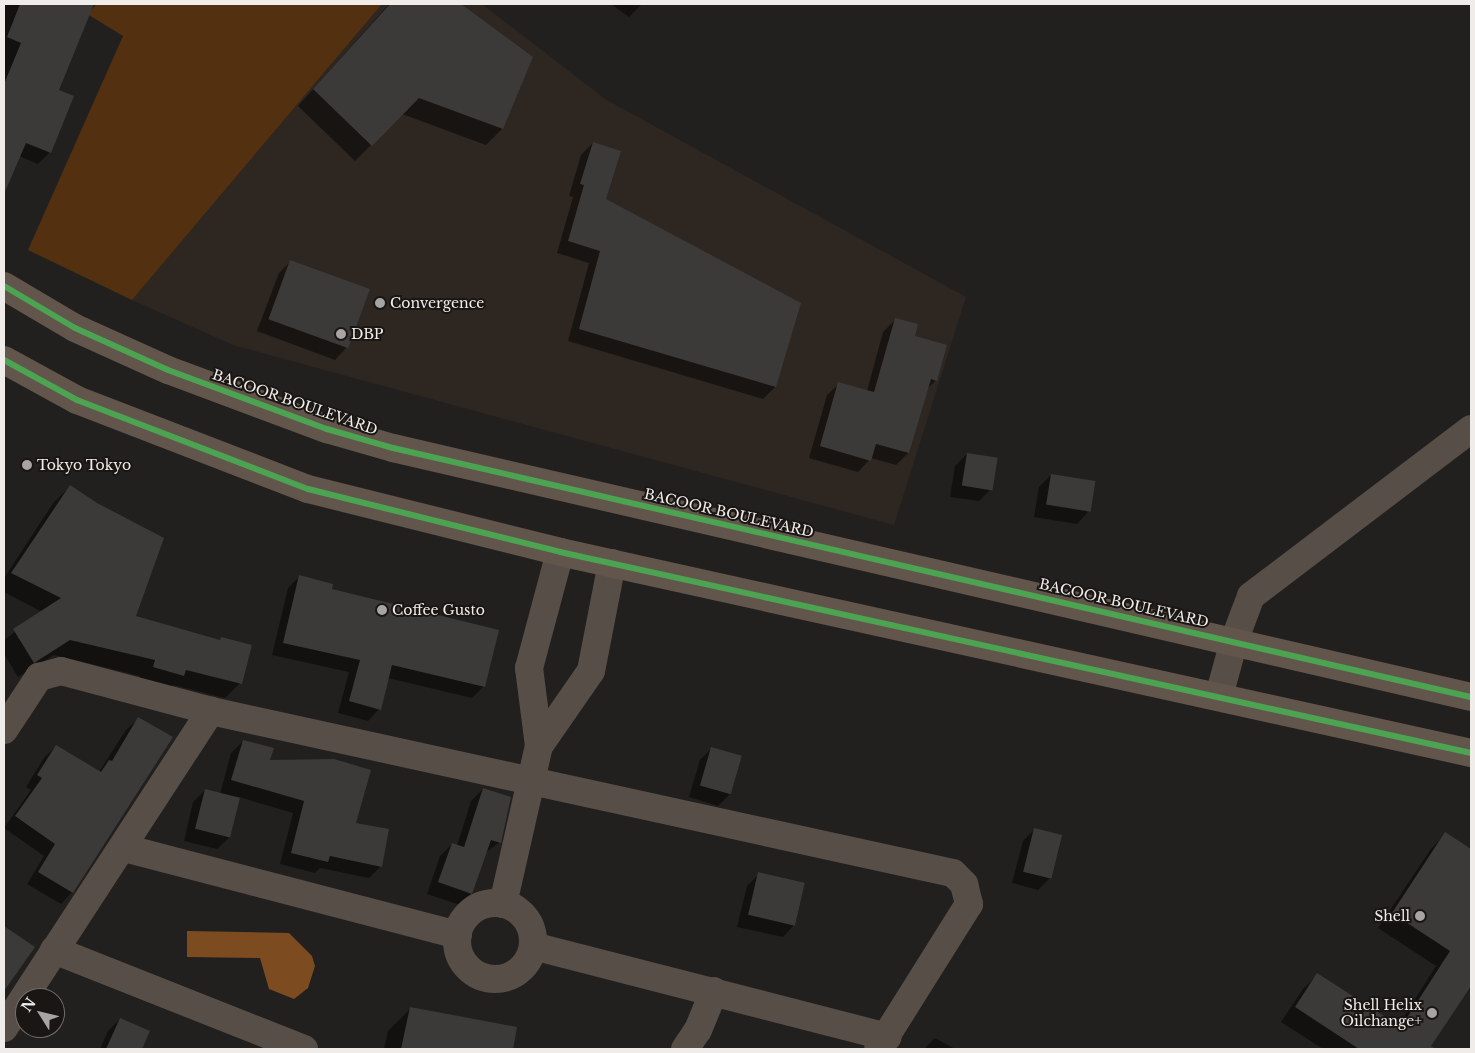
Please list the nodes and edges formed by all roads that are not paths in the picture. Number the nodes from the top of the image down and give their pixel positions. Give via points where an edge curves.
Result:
1 (4, 286) edge
2 (4, 360) edge
3 (1471, 429) edge
4 (560, 552) junction
5 (612, 563) junction
6 (1234, 641) junction
7 (1219, 696) junction
8 (1471, 697) edge
9 (211, 711) junction
10 (4, 730) edge
11 (539, 746) junction
12 (1471, 753) edge
13 (530, 783) junction
14 (124, 848) junction
15 (503, 904) junction
16 (458, 935) junction
17 (533, 946) junction
18 (54, 950) junction
19 (714, 991) junction
20 (4, 1028) edge
21 (883, 1043) edge
22 (304, 1049) edge
23 (685, 1049) edge

1 - 6 main road, BACOOR BOULEVARD via 90,336 168,370 328,429 393,448
2 - 4 main road via 77,400 308,489
3 - 6 street via 1251,596
4 - 5 main road
4 - 11 street via 529,668
5 - 7 main road
5 - 11 street via 592,671
6 - 7 street
6 - 8 main road, BACOOR BOULEVARD
7 - 12 main road
9 - 10 street via 62,671 39,677
9 - 13 street
9 - 14 street
11 - 13 street
13 - 15 street
13 - 21 street via 953,873 964,884 970,904
14 - 16 street
14 - 18 street
15 - 16 street via 491,903 469,913
15 - 17 street via 523,914 533,935
16 - 17 street via 464,964 478,976 490,979 502,979 523,968
17 - 19 street
18 - 20 street
18 - 22 street
19 - 21 street
19 - 23 street via 698,1030

